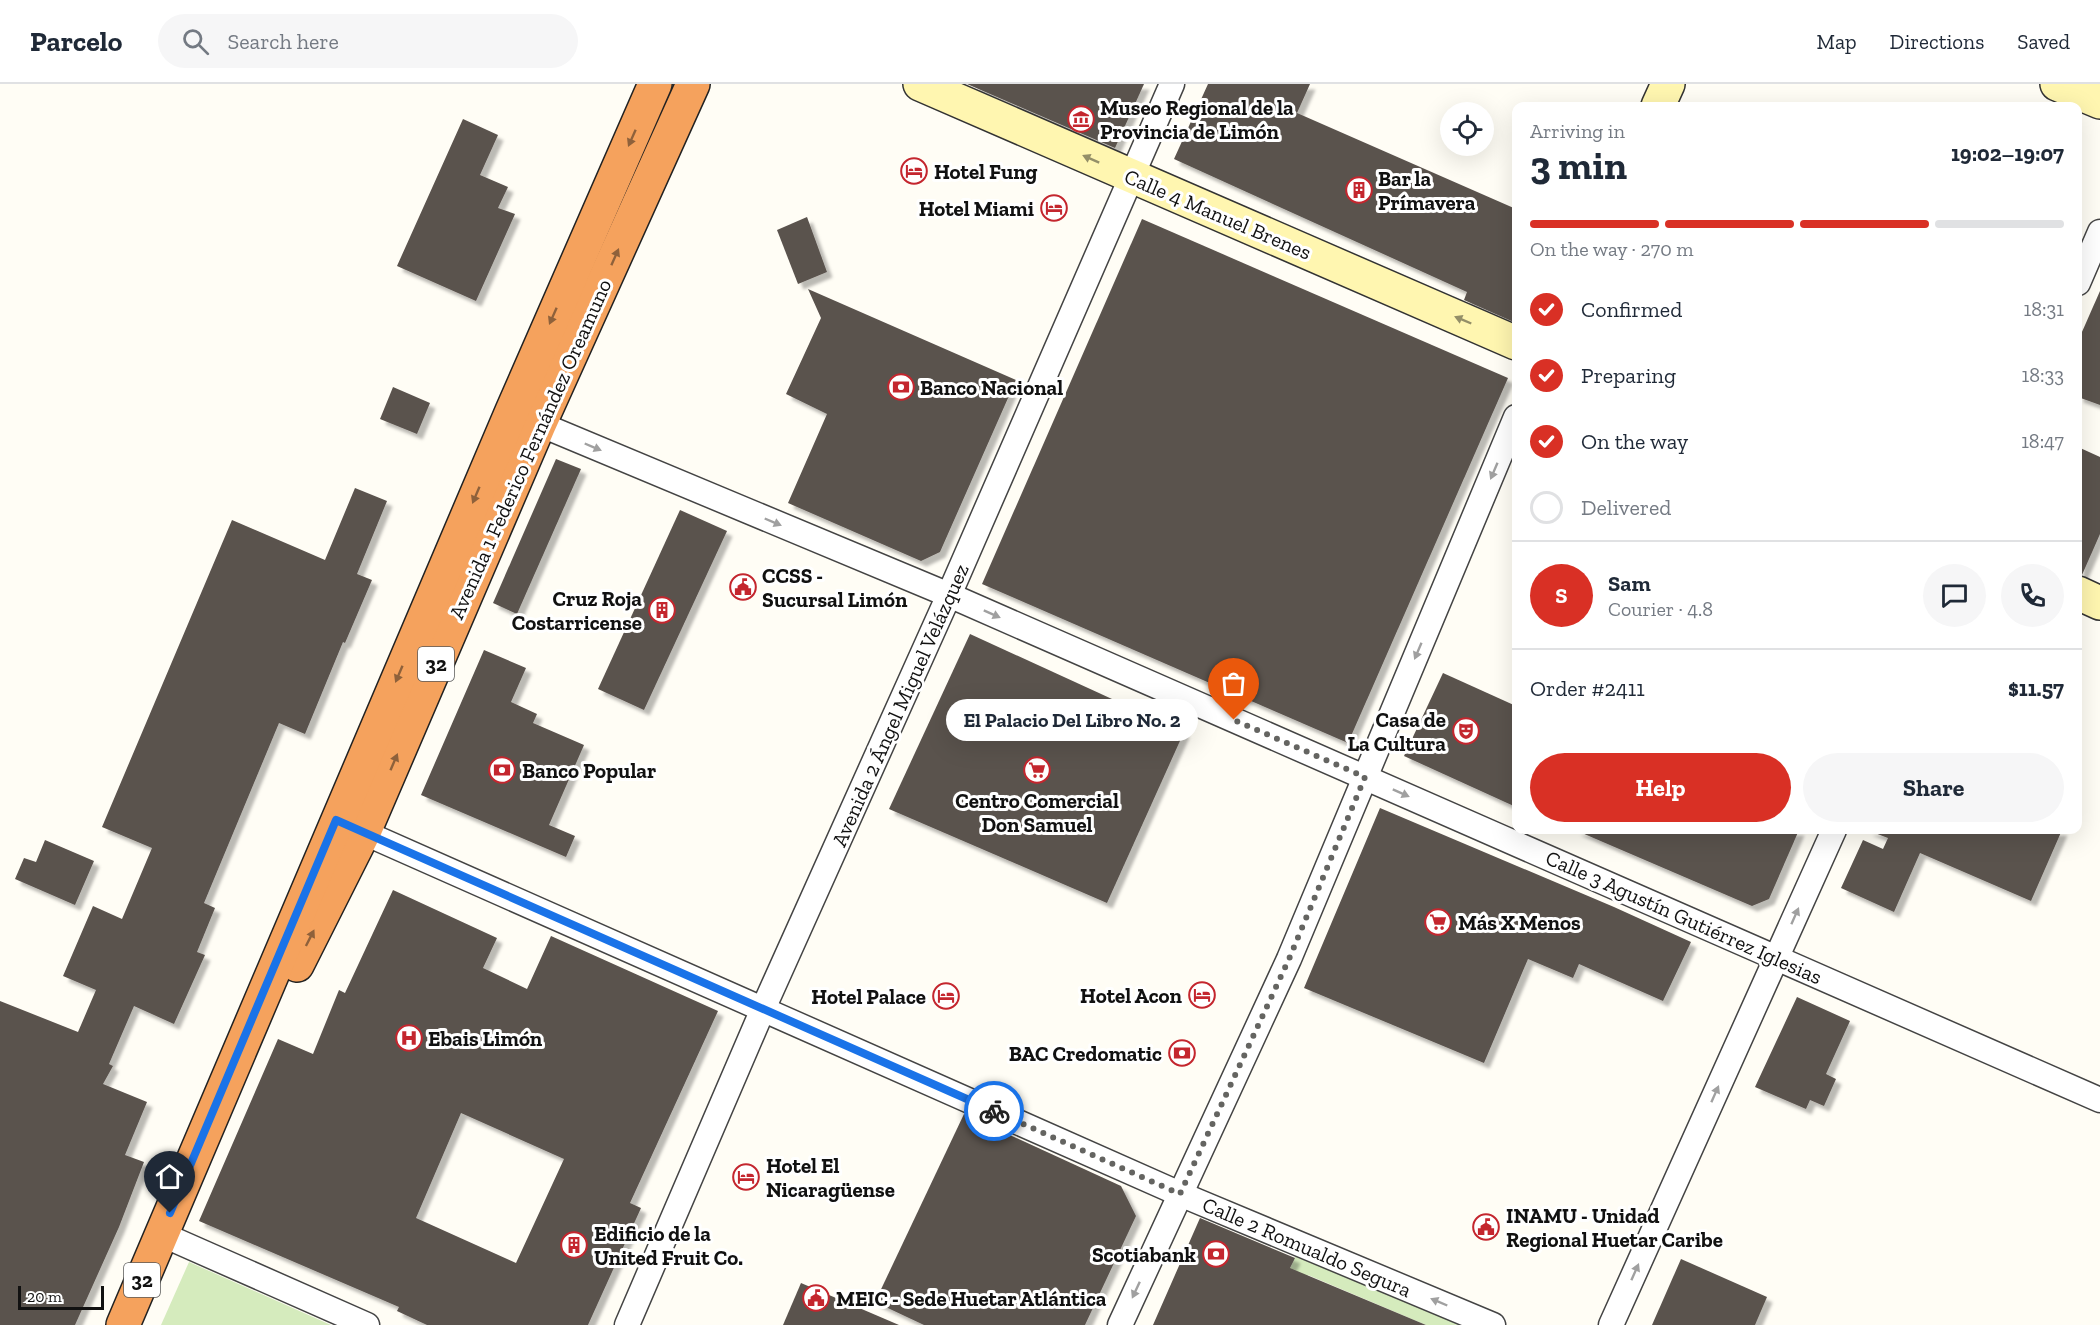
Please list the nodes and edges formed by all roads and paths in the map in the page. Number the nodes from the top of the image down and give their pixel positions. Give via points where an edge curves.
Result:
1 (655, 84) edge
2 (693, 84) edge
3 (921, 84) edge
4 (1172, 84) edge
5 (1668, 84) edge
6 (2057, 84) edge
7 (1660, 102) edge
8 (2100, 102) edge
9 (1131, 176) junction
10 (2100, 232) edge
11 (2082, 274) edge
12 (1512, 341) edge
13 (526, 418) junction
14 (1512, 427) edge
15 (950, 595) junction
16 (2082, 595) edge
17 (2100, 603) edge
18 (1365, 777) junction
19 (350, 826) junction
20 (1832, 834) edge
21 (1777, 957) junction
22 (764, 1009) junction
23 (2100, 1100) edge
24 (1180, 1194) junction
25 (161, 1234) junction
26 (123, 1325) edge
27 (367, 1325) edge
28 (627, 1325) edge
29 (1120, 1325) edge
30 (1493, 1325) edge
31 (1611, 1325) edge

1 -> 13 highway, Avenida 1 Federico Fernández Oreamuno / 32
13 -> 2 highway, Avenida 1 Federico Fernández Oreamuno / 32
9 -> 3 main road, Calle 4 Manuel Brenes
4 - 9 street, Avenida 2 Ángel Miguel Velázquez
5 - 7 main road
6 - 8 main road
12 -> 9 main road, Calle 4 Manuel Brenes
9 - 15 street, Avenida 2 Ángel Miguel Velázquez
10 - 11 street
13 -> 15 street, Calle 3 Agustín Gutiérrez Iglesias
13 - 19 highway, Avenida 1 Federico Fernández Oreamuno / 32
14 -> 18 street
15 -> 18 street, Calle 3 Agustín Gutiérrez Iglesias
15 - 22 street, Avenida 2 Ángel Miguel Velázquez
16 - 17 main road
18 -> 21 street, Calle 3 Agustín Gutiérrez Iglesias
18 - 24 street via 1289,959
19 - 22 street, Calle 2 Romualdo Segura
19 - 25 highway, Avenida 1 Federico Fernández Oreamuno / 32
21 -> 20 street
21 - 23 street, Calle 3 Agustín Gutiérrez Iglesias
31 -> 21 street
22 - 24 street, Calle 2 Romualdo Segura
22 - 28 street, Avenida 2 Ángel Miguel Velázquez
24 -> 29 street
30 -> 24 street, Calle 2 Romualdo Segura
25 - 26 highway, Avenida 1 Federico Fernández Oreamuno / 32
25 - 27 street

